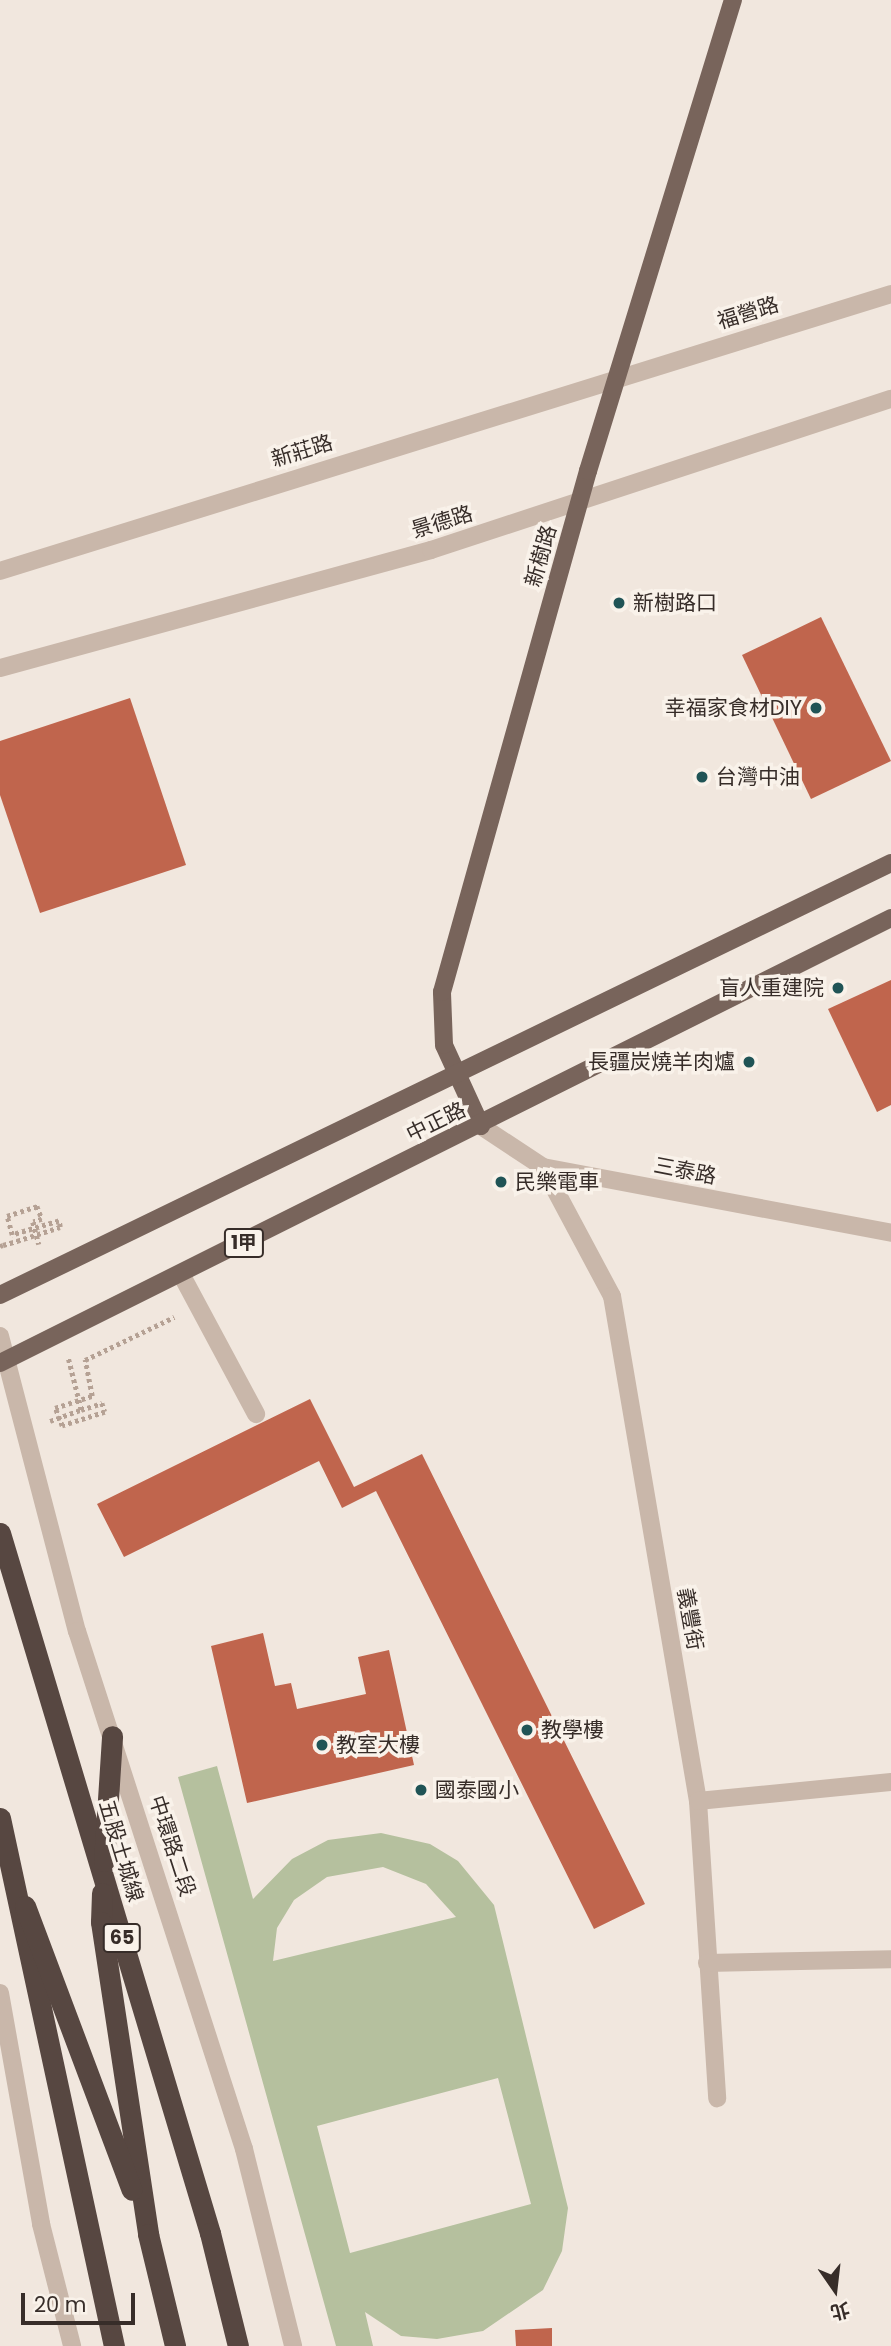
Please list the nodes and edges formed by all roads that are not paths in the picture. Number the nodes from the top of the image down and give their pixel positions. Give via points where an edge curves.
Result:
1 (733, 0) edge
2 (891, 294) edge
3 (618, 376) junction
4 (891, 399) edge
5 (579, 504) junction
6 (0, 571) edge
7 (0, 668) edge
8 (891, 863) edge
9 (891, 918) edge
10 (457, 1074) junction
11 (481, 1126) junction
12 (543, 1167) junction
13 (891, 1233) edge
14 (181, 1274) junction
15 (0, 1295) edge
16 (0, 1336) edge
17 (4, 1362) edge
18 (256, 1414) dead end
19 (0, 1532) edge
20 (112, 1736) junction
21 (891, 1782) edge
22 (698, 1801) junction
23 (0, 1818) edge
24 (0, 1861) edge
25 (891, 1959) edge
26 (707, 1964) junction
27 (0, 1993) edge
28 (717, 2098) dead end
29 (148, 2234) junction
30 (72, 2346) edge
31 (114, 2346) edge
32 (175, 2346) edge
33 (238, 2346) edge
34 (293, 2346) edge

1 - 3 main road, 新樹路
2 - 3 street, 福營路
3 - 5 main road, 新樹路
3 - 6 street, 新莊路
4 - 5 street, 景德路
5 - 7 street, 景德路
5 - 10 main road, 新樹路 via 442,992 444,1045
8 - 10 main road, 中正路
9 - 11 main road, 中正路 / 1甲
10 - 11 main road, 新樹路
10 - 15 main road, 中正路
11 - 12 street, 三泰路
11 - 14 main road, 中正路 / 1甲
12 - 13 street, 三泰路
12 - 22 street, 義豐街 via 612,1296
14 - 17 main road, 中正路 / 1甲
14 - 18 street
16 - 17 street, 中環路二段
17 - 20 street, 中環路二段 via 77,1631
19 - 33 highway, 五股土城線 / 65 via 210,2233
20 - 29 highway via 101,1922
20 - 34 street, 中環路二段 via 244,2149
21 - 22 street
22 - 26 street, 義豐街
23 - 31 highway
24 - 29 highway via 41,1935
25 - 26 street
26 - 28 street, 義豐街
27 - 30 street via 41,2224
29 - 32 highway

